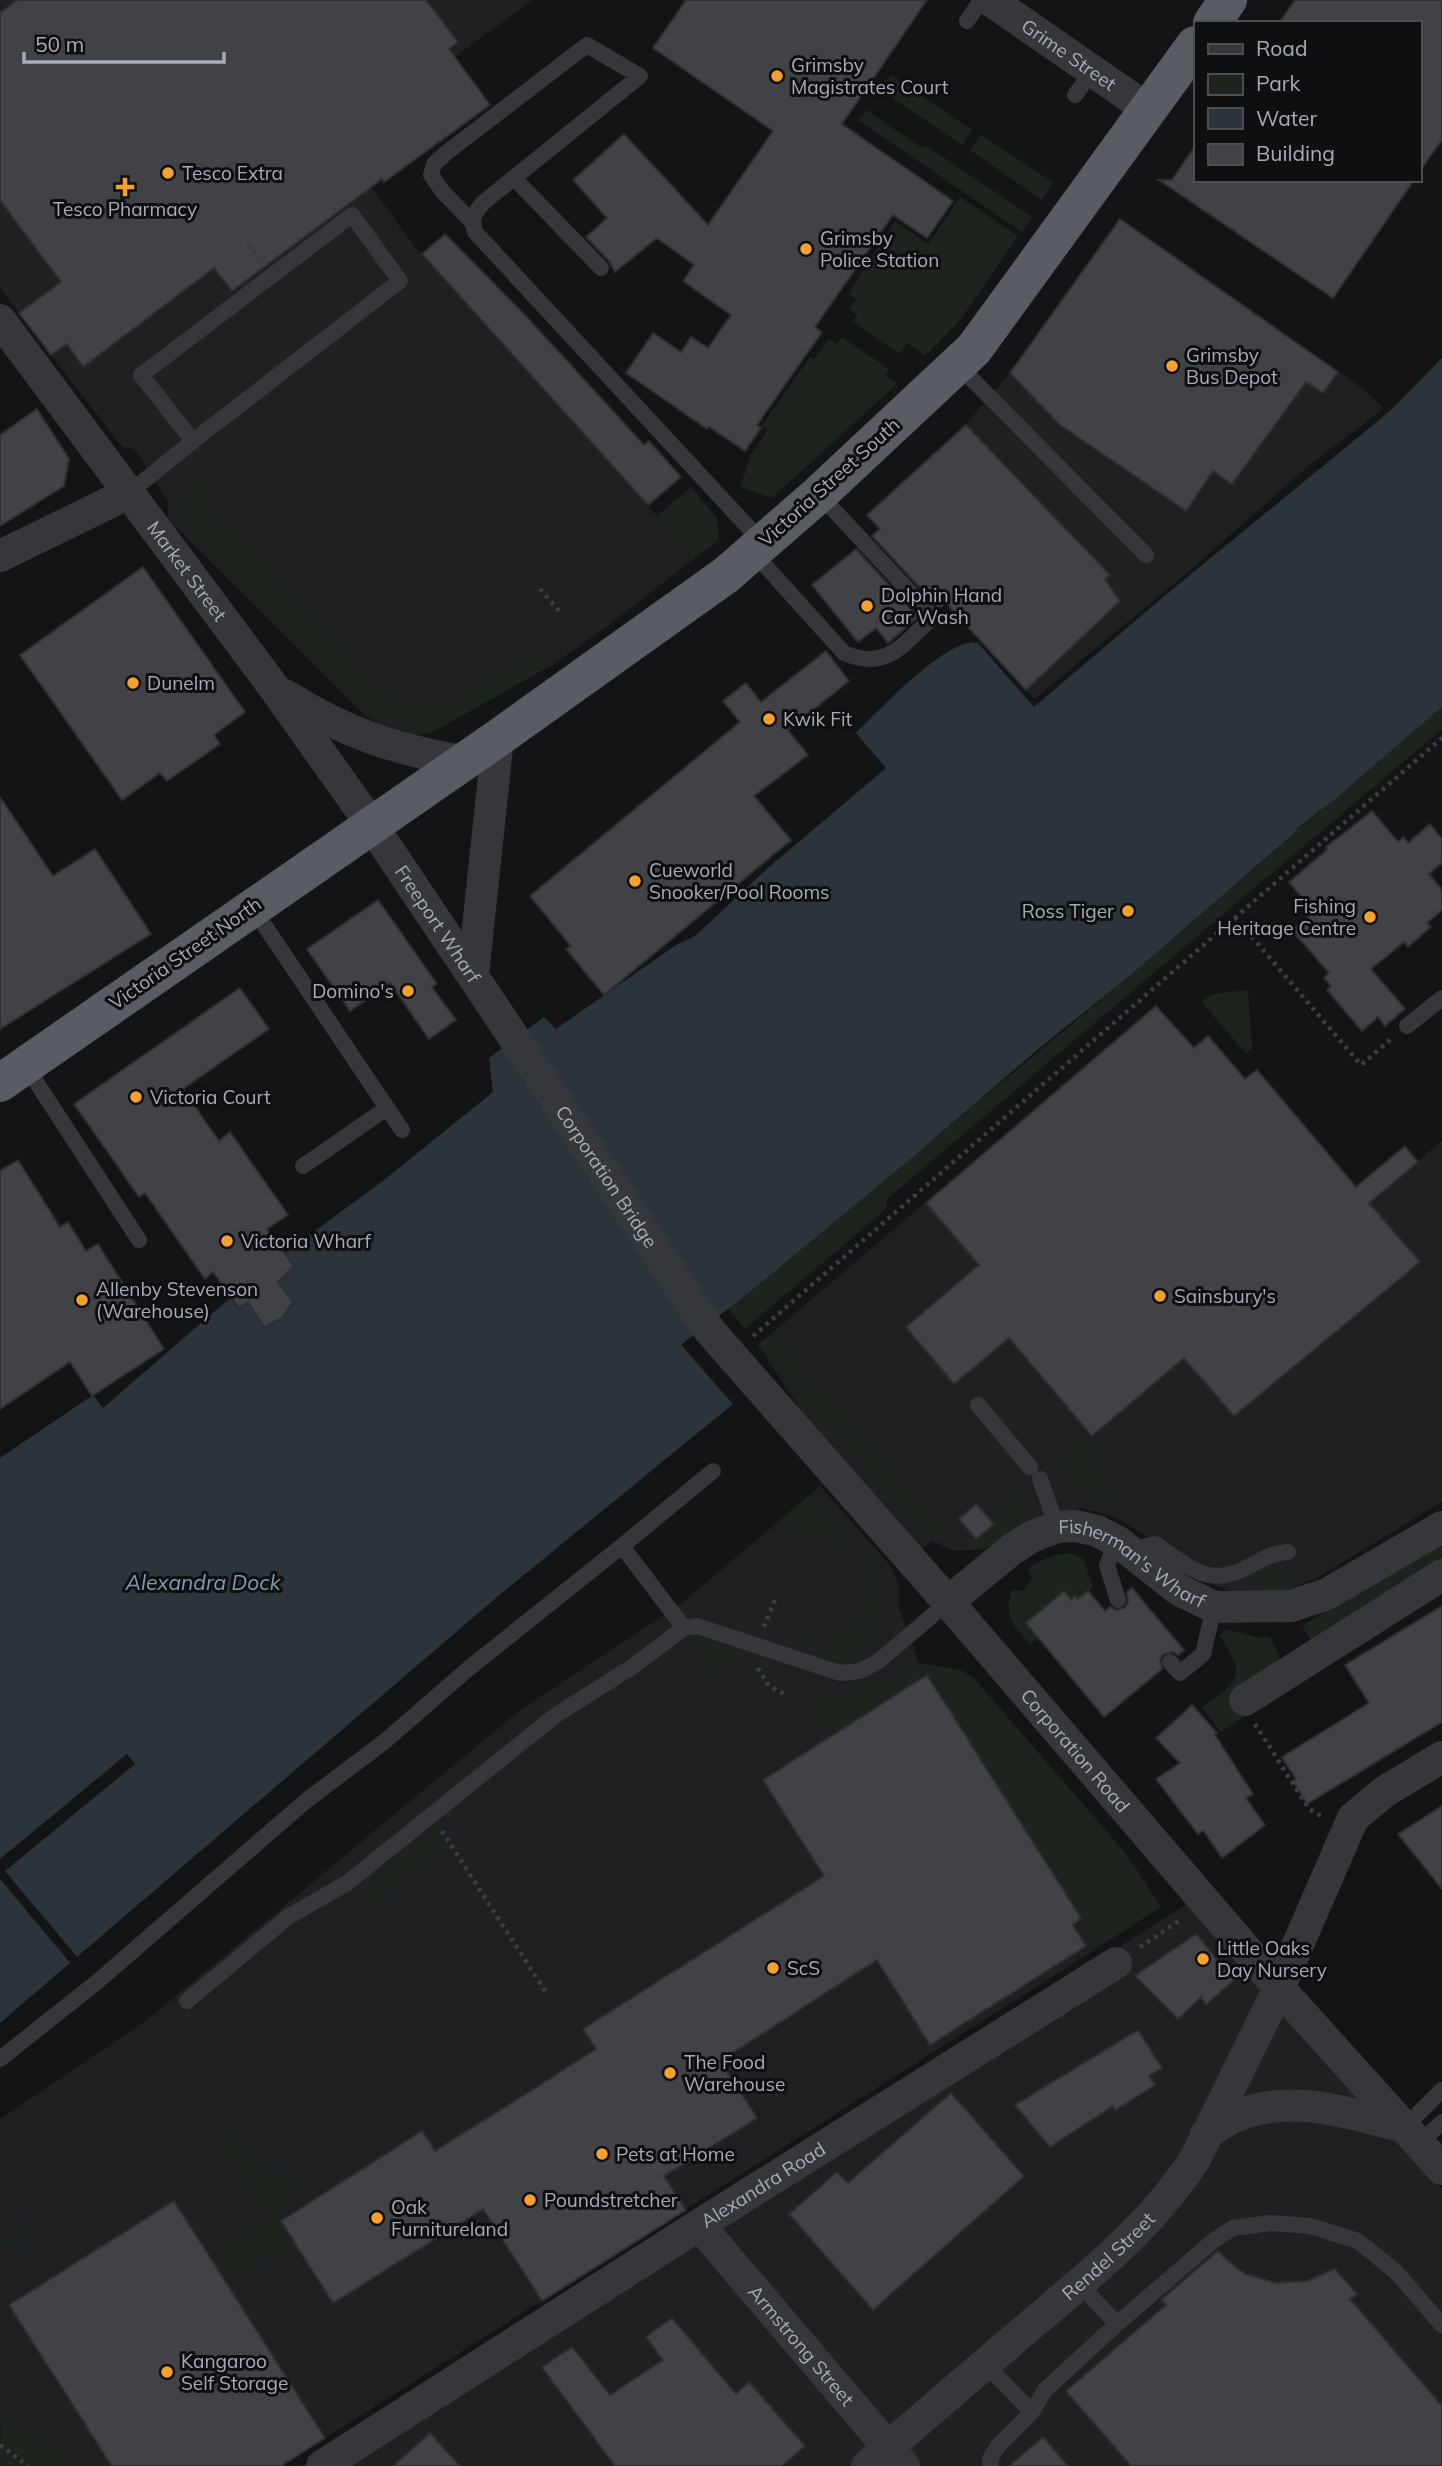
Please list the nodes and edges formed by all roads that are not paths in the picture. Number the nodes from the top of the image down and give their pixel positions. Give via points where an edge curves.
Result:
1 (981, 0) edge
2 (1228, 0) edge
3 (998, 9) edge
4 (1213, 21) edge
5 (1194, 46) edge
6 (1149, 110) junction
7 (514, 178) junction
8 (472, 222) junction
9 (601, 268) dead end
10 (0, 320) edge
11 (957, 364) junction
12 (193, 441) junction
13 (128, 493) junction
14 (818, 494) junction
15 (757, 547) junction
16 (1146, 555) dead end
17 (0, 556) edge
18 (275, 689) junction
19 (498, 738) junction
20 (462, 761) junction
21 (371, 824) junction
22 (252, 907) junction
23 (473, 975) junction
24 (1442, 998) edge
25 (505, 1022) joint
26 (1407, 1026) road end
27 (13, 1074) edge
28 (387, 1108) junction
29 (402, 1130) dead end
30 (303, 1166) dead end
31 (139, 1240) dead end
32 (710, 1331) joint
33 (978, 1405) dead end
34 (713, 1471) dead end
35 (1057, 1527) junction
36 (1442, 1527) edge
37 (1123, 1545) junction
38 (622, 1546) junction
39 (1289, 1552) dead end
40 (1442, 1575) edge
41 (1118, 1600) dead end
42 (948, 1602) junction
43 (1214, 1607) junction
44 (684, 1628) junction
45 (1170, 1662) dead end
46 (1245, 1700) road end
47 (1442, 1757) edge
48 (1116, 1963) road end
49 (1279, 1988) junction
50 (187, 2001) dead end
51 (0, 2059) edge
52 (1442, 2090) edge
53 (1422, 2131) edge
54 (1206, 2134) junction
55 (1442, 2169) edge
56 (699, 2225) junction
57 (1079, 2284) junction
58 (1117, 2324) junction
59 (1442, 2325) edge
60 (985, 2364) junction
61 (1032, 2412) junction
62 (886, 2460) edge
63 (322, 2466) edge
64 (991, 2466) edge

1 - 3 lane
2 - 4 highway
3 - 6 street, Grime Street via 1084,83
5 - 6 highway, Victoria Street South
6 - 11 highway, Victoria Street South via 974,349
7 - 8 lane via 484,202
7 - 8 lane via 640,76 587,45 446,153 434,164 431,175
7 - 9 lane
8 - 15 lane via 475,232
10 - 13 street, Market Street
11 - 14 highway, Victoria Street South
11 - 16 lane
12 - 12 lane via 141,376 352,215 400,281
12 - 13 lane
13 - 17 street
13 - 18 street, Market Street
14 - 15 highway, Victoria Street South
14 - 15 lane via 933,617 888,657 862,661 844,653
15 - 19 highway, Victoria Street South via 726,575
18 - 20 street via 364,737 412,753
18 - 21 street, Market Street
19 - 20 highway, Victoria Street South
19 - 23 street
20 - 21 highway, Victoria Street South
21 - 22 highway, Victoria Street North
21 - 23 street, Freeport Wharf
22 - 27 highway, Victoria Street North
22 - 28 lane
23 - 25 street, Freeport Wharf
24 - 26 lane
25 - 32 street, Corporation Bridge
27 - 31 lane
28 - 29 lane
28 - 30 lane
32 - 42 street, Corporation Road
33 - 35 lane via 1035,1473
34 - 38 lane
35 - 37 street, Fisherman's Wharf via 1097,1531
35 - 42 street, Fisherman's Wharf via 1011,1550
36 - 43 street, Fisherman's Wharf via 1327,1594 1291,1606
37 - 39 lane via 1155,1544 1205,1576 1220,1578 1274,1553
37 - 41 lane via 1107,1565
37 - 43 street, Fisherman's Wharf via 1179,1590
38 - 44 lane
38 - 51 lane via 307,1800 97,1982
40 - 46 street
42 - 44 lane via 879,1661 860,1671 840,1673 697,1626
42 - 49 street, Corporation Road
43 - 45 lane via 1203,1654 1180,1673
44 - 50 lane via 556,1715 347,1883 288,1917
47 - 49 street via 1384,1792 1353,1818
48 - 56 street, Alexandra Road
49 - 53 street, Corporation Road
49 - 54 street, Rendel Street
52 - 53 lane
53 - 54 street via 1297,2105 1254,2110
53 - 55 street, Corporation Road
54 - 57 street, Rendel Street via 1181,2182
56 - 62 street, Armstrong Street
56 - 63 street, Alexandra Road
57 - 58 lane
57 - 60 street, Rendel Street
58 - 59 lane via 1213,2241 1233,2228 1271,2223 1310,2226 1358,2241 1396,2272
58 - 61 lane via 1045,2390
60 - 61 lane
60 - 62 street, Rendel Street
61 - 64 lane via 998,2445

